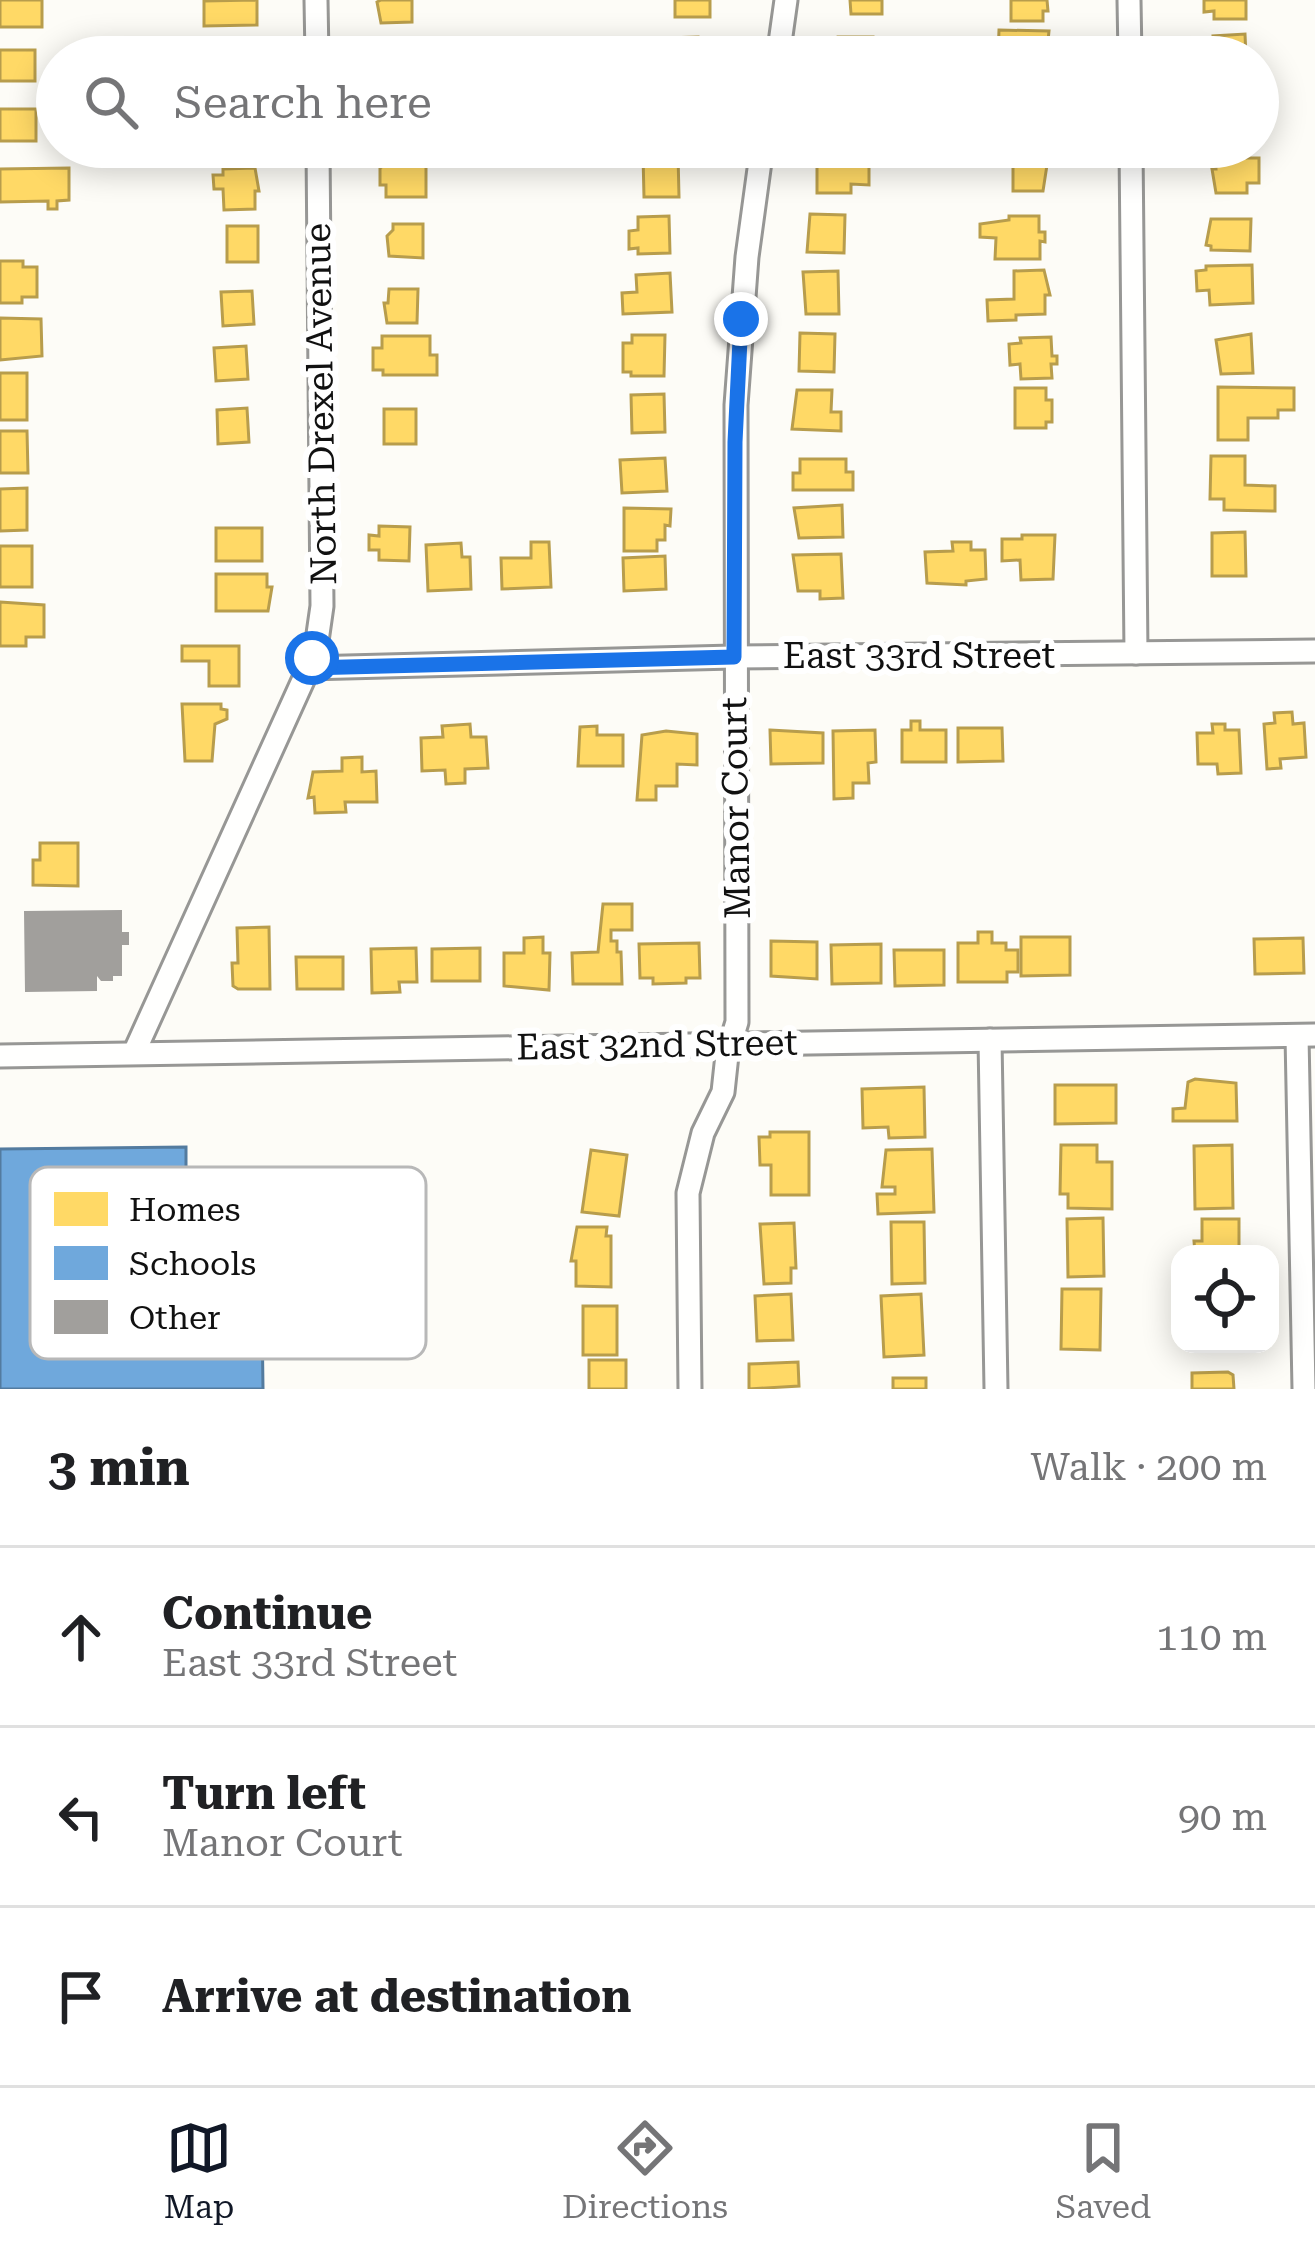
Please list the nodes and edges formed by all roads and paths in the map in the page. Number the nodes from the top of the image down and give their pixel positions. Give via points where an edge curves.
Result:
1 (316, 0) edge
2 (786, 0) edge
3 (1130, 0) edge
4 (317, 36) edge
5 (781, 36) edge
6 (1130, 36) edge
7 (318, 168) edge
8 (760, 168) edge
9 (1131, 168) edge
10 (1315, 651) edge
11 (1136, 653) junction
12 (734, 657) junction
13 (308, 668) junction
14 (1306, 1035) edge
15 (990, 1040) junction
16 (731, 1042) junction
17 (134, 1053) junction
18 (0, 1056) edge
19 (690, 1389) edge
20 (996, 1389) edge
21 (1304, 1389) edge

1 - 4 street
2 - 5 street
3 - 6 street
7 - 13 street, North Drexel Avenue via 322,606
8 - 12 street, Manor Court via 738,354
9 - 11 street
10 - 11 street, East 33rd Street
11 - 12 street, East 33rd Street
12 - 13 street, East 33rd Street
12 - 16 street, Manor Court
13 - 17 street, North Drexel Avenue
14 - 15 street, East 32nd Street
14 - 21 street
15 - 16 street, East 32nd Street
15 - 20 street
16 - 17 street, East 32nd Street
16 - 19 street, Manor Court via 724,1092 703,1133 688,1193
17 - 18 street, East 32nd Street

